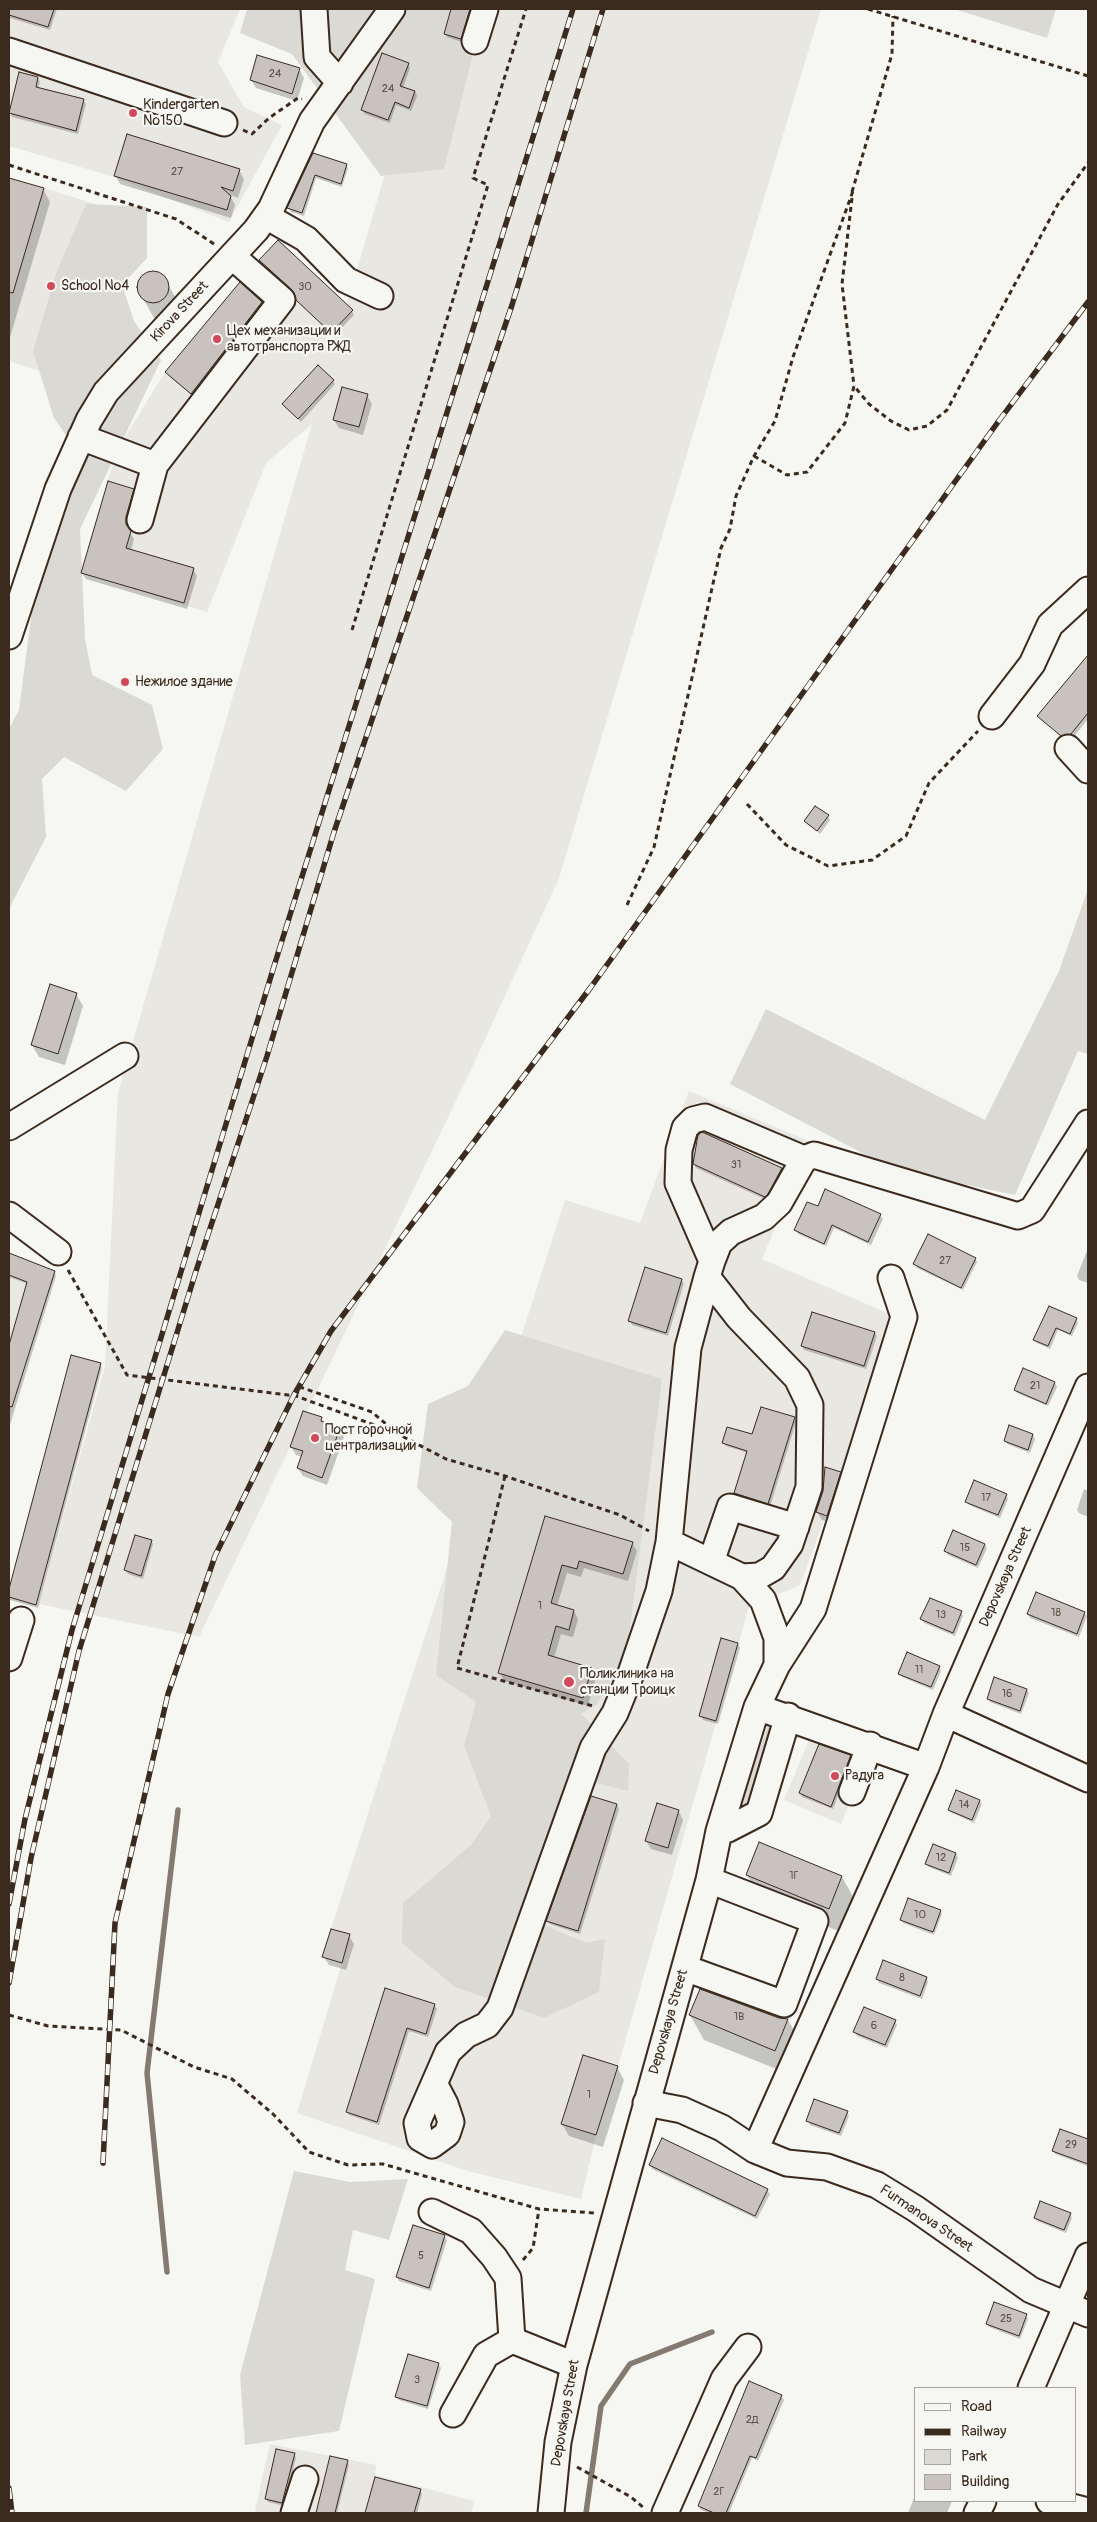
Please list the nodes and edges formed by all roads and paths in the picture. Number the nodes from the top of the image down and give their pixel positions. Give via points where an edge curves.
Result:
1 (314, 9) edge
2 (392, 9) edge
3 (485, 9) edge
4 (526, 9) edge
5 (868, 9) edge
6 (893, 16) junction
7 (474, 41) dead end
8 (9, 51) edge
9 (1088, 76) edge
10 (340, 83) junction
11 (324, 105) junction
12 (224, 123) joint
13 (1088, 164) edge
14 (9, 165) edge
15 (1086, 170) edge
16 (852, 191) junction
17 (266, 216) junction
18 (232, 256) junction
19 (380, 296) dead end
20 (854, 386) junction
21 (81, 437) junction
22 (754, 456) junction
23 (155, 466) junction
24 (140, 520) dead end
25 (1088, 590) edge
26 (352, 630) dead end
27 (9, 636) edge
28 (992, 716) joint
29 (1068, 748) dead end
30 (1088, 770) edge
31 (747, 804) dead end
32 (627, 905) dead end
33 (125, 1056) dead end
34 (1088, 1123) edge
35 (9, 1127) edge
36 (804, 1159) junction
37 (9, 1215) edge
38 (58, 1252) joint
39 (709, 1269) junction
40 (891, 1278) dead end
41 (1088, 1387) edge
42 (296, 1396) junction
43 (396, 1433) junction
44 (505, 1476) junction
45 (796, 1527) junction
46 (669, 1542) junction
47 (711, 1562) junction
48 (742, 1576) junction
49 (21, 1620) dead end
50 (9, 1658) edge
51 (777, 1665) junction
52 (758, 1707) junction
53 (615, 1713) junction
54 (946, 1714) junction
55 (788, 1716) junction
56 (870, 1745) junction
57 (926, 1767) junction
58 (1088, 1779) edge
59 (852, 1792) dead end
60 (720, 1831) junction
61 (710, 1880) junction
62 (685, 1968) junction
63 (9, 2015) edge
64 (435, 2085) dead end
65 (646, 2103) junction
66 (755, 2150) junction
67 (539, 2209) junction
68 (432, 2212) dead end
69 (615, 2215) junction
70 (1088, 2256) edge
71 (508, 2278) junction
72 (1077, 2310) edge
73 (512, 2340) junction
74 (748, 2347) dead end
75 (574, 2365) junction
76 (1032, 2387) edge
77 (453, 2414) dead end
78 (558, 2442) junction
79 (305, 2479) dead end
80 (1053, 2502) edge
81 (1088, 2511) edge
82 (657, 2512) edge
83 (294, 2513) edge
84 (551, 2513) edge

1 - 10 street via 318,57
2 - 10 street, Kirova Street
3 - 7 street
4 - 26 path via 473,178 488,185
5 - 6 path
6 - 9 path
6 - 16 path via 892,54
8 - 12 street
10 - 11 street, Kirova Street
11 - 12 path via 298,98 252,134
11 - 17 street, Kirova Street via 312,121
13 - 15 path
14 - 18 path via 176,219
15 - 20 path via 1058,204 947,410 927,426 910,430 876,410
16 - 20 path via 842,284
16 - 22 path via 793,357 775,421
17 - 18 street, Kirova Street
17 - 19 street via 306,239 346,280
18 - 21 street, Kirova Street via 106,392
18 - 23 street via 282,300
20 - 22 path via 845,423 807,472 787,475
21 - 23 street
21 - 27 street, Kirova Street via 46,523
22 - 32 path via 736,496 730,529 721,548 654,846
23 - 24 street
25 - 28 street via 1050,625 1032,664
28 - 31 path via 929,783 906,836 872,860 828,866 786,846
29 - 30 street
33 - 35 street
34 - 36 street via 1032,1210 1018,1216 814,1155
36 - 39 street via 780,1203 764,1217 731,1232 719,1243
36 - 39 street via 704,1117 693,1120 685,1128 679,1150 678,1184
37 - 38 street
38 - 42 path via 127,1374
39 - 45 street via 739,1318 797,1378 810,1406 809,1488
39 - 46 street via 688,1348
40 - 51 street, Depovskaya Street via 904,1317 813,1609
41 - 54 street, Depovskaya Street
42 - 43 path
42 - 43 path via 300,1387 372,1412
43 - 44 path via 446,1459
44 - 46 path via 620,1515
44 - 53 path via 456,1668
45 - 47 street via 730,1506
45 - 48 street via 790,1544 773,1568 759,1576
46 - 47 street
46 - 53 street via 659,1591
47 - 48 street
48 - 51 street via 762,1600 777,1638
49 - 50 street
51 - 52 street, Depovskaya Street
52 - 55 street
52 - 60 street, Depovskaya Street
53 - 64 street via 593,1748 500,2008 487,2025 466,2035 448,2052
54 - 57 street, Depovskaya Street
54 - 58 street
55 - 56 street
55 - 60 street via 759,1813
56 - 57 street
56 - 59 street
57 - 66 street, Depovskaya Street
60 - 61 street, Depovskaya Street
61 - 62 street, Depovskaya Street
61 - 62 street via 815,1921 784,2004
62 - 65 street, Depovskaya Street
63 - 67 path via 48,2026 121,2030 194,2068 232,2080 273,2114 309,2152 348,2165 383,2164
65 - 66 street, Furmanova Street via 682,2110 722,2128
65 - 69 street, Depovskaya Street
66 - 72 street, Furmanova Street via 787,2163 826,2167 877,2185 1031,2290
67 - 69 path
67 - 71 path via 533,2248
68 - 71 street via 470,2231
69 - 75 street, Depovskaya Street
70 - 72 street
71 - 73 street
72 - 76 street
73 - 75 street
73 - 77 street via 486,2355
74 - 82 street via 724,2379
75 - 78 street, Depovskaya Street
78 - 82 path via 576,2466
78 - 84 street, Depovskaya Street
79 - 83 street
80 - 81 street

